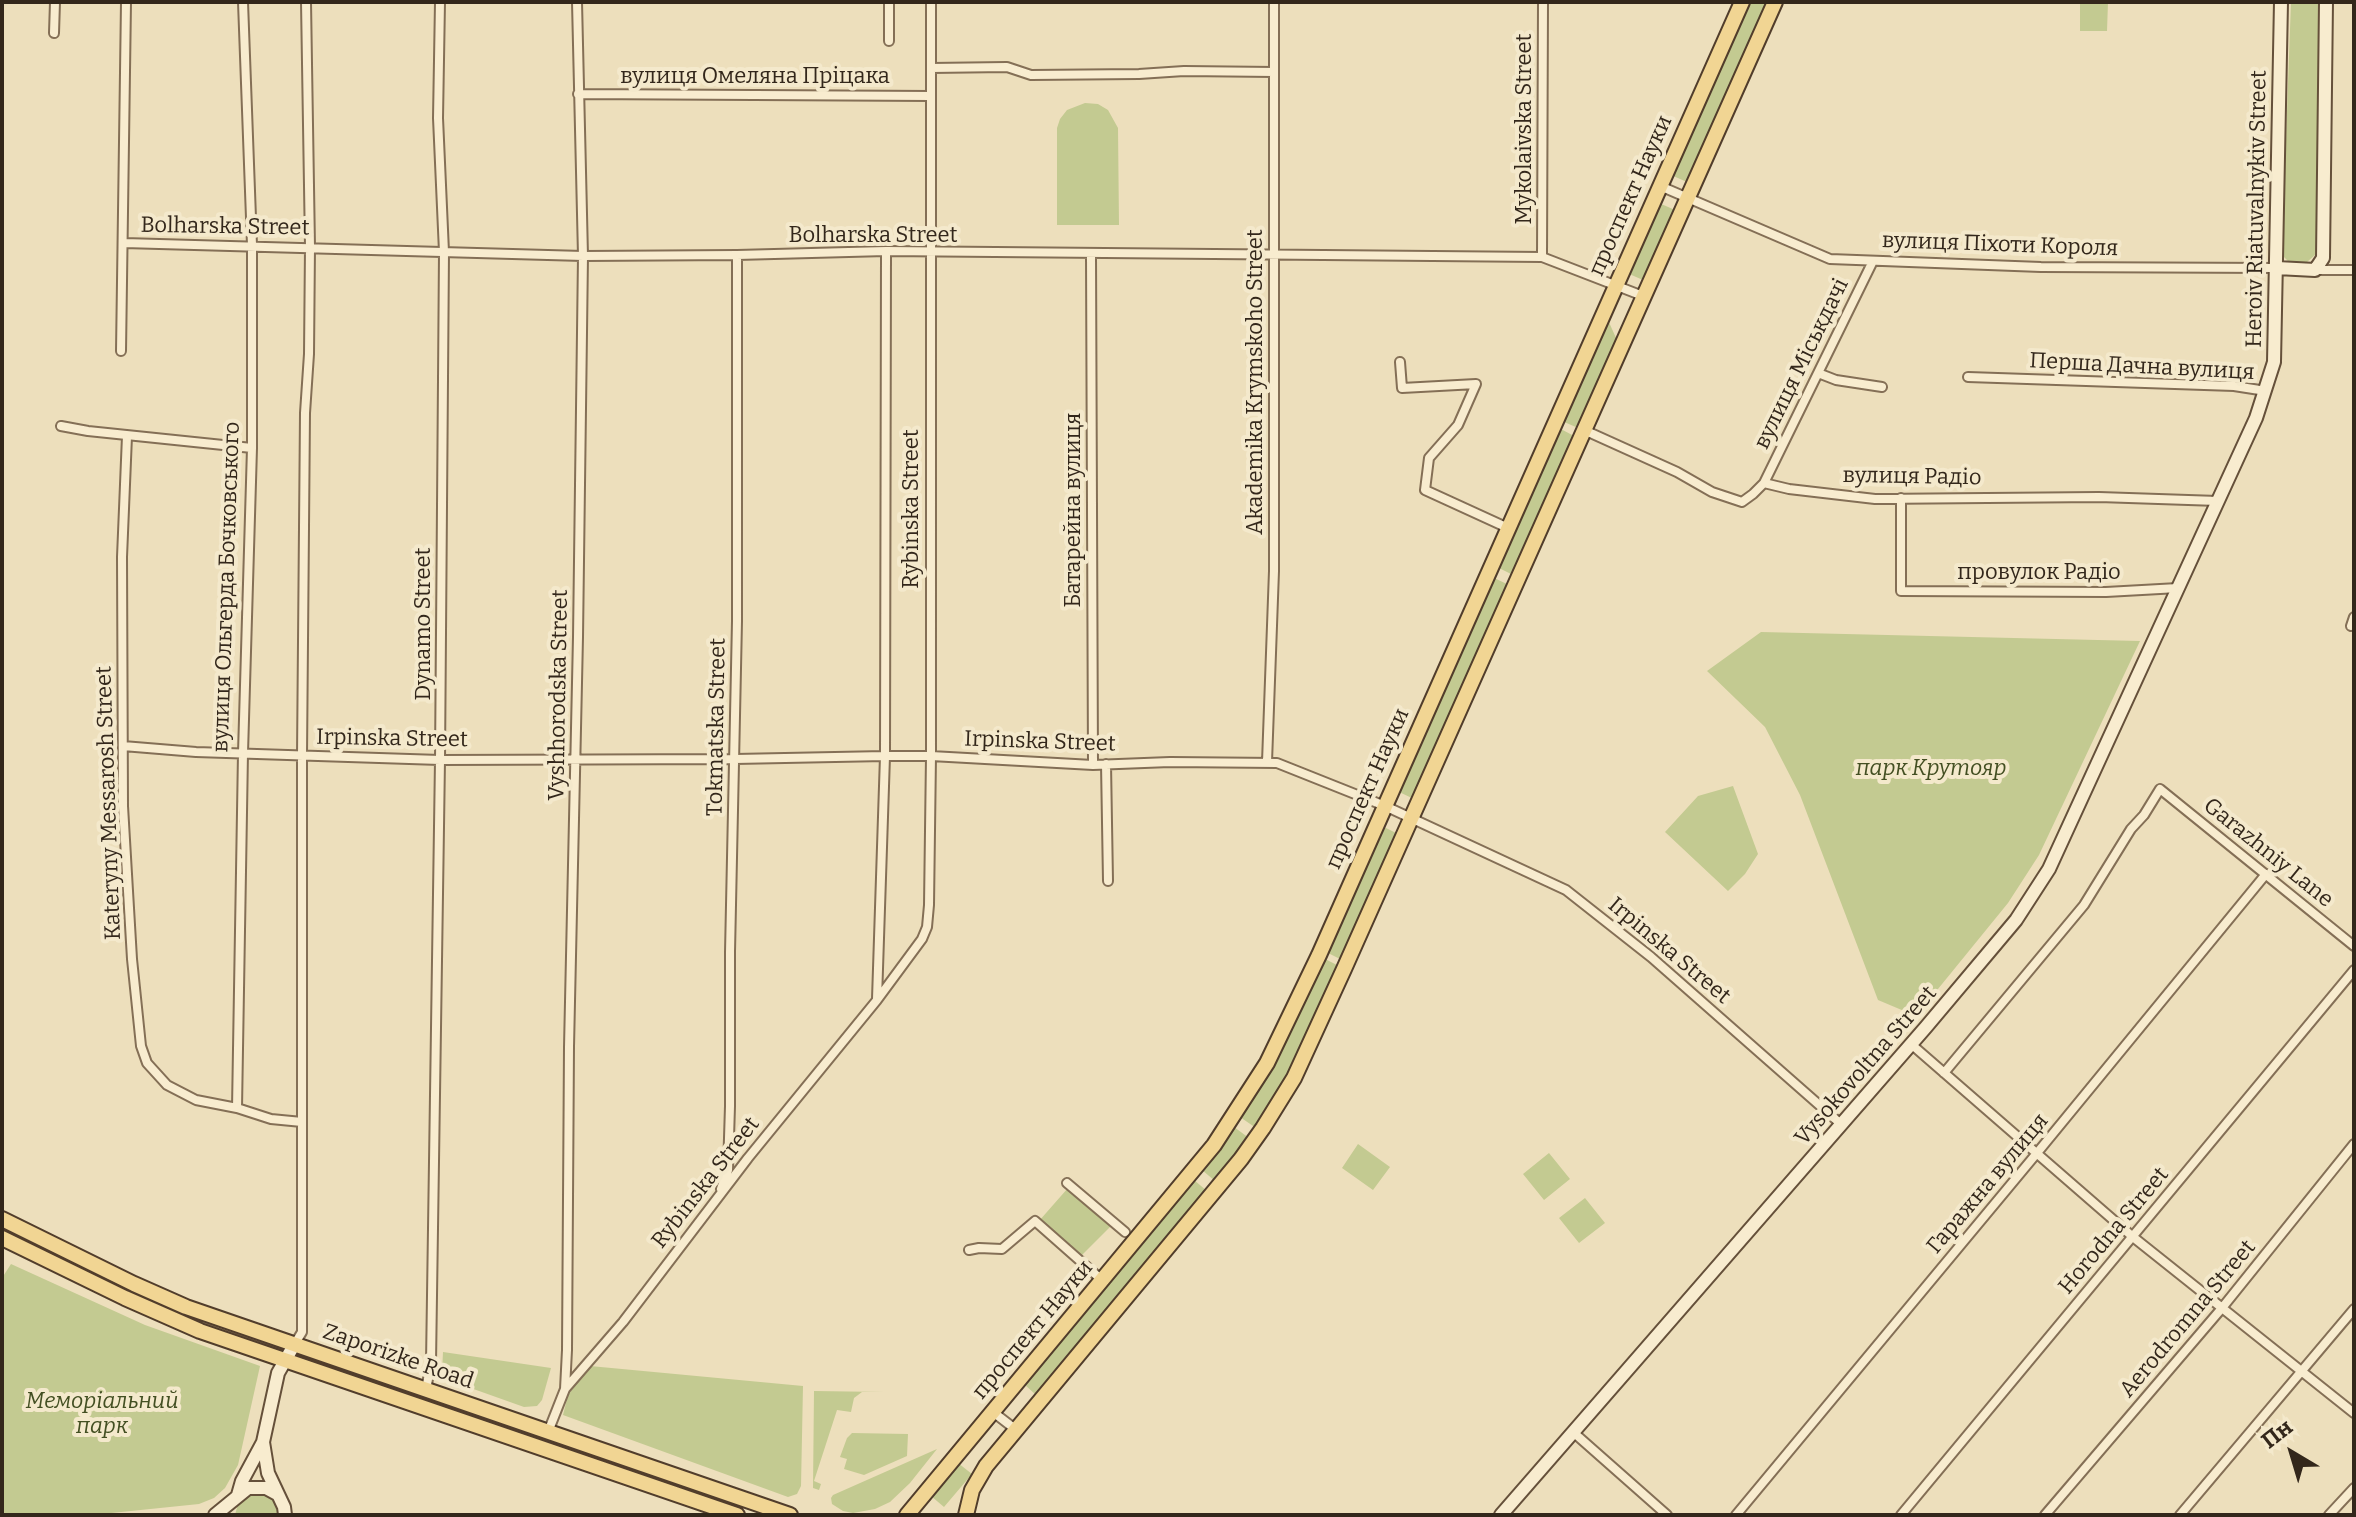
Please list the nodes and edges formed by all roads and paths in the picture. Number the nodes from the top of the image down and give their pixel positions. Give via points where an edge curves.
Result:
1 (55, 2) edge
2 (126, 2) edge
3 (243, 2) edge
4 (306, 2) edge
5 (440, 2) edge
6 (577, 2) edge
7 (889, 2) edge
8 (931, 2) edge
9 (1274, 2) edge
10 (1543, 2) edge
11 (1742, 2) edge
12 (1775, 2) edge
13 (2281, 2) edge
14 (2326, 2) edge
15 (54, 33) dead end
16 (889, 41) dead end
17 (931, 68) junction
18 (1274, 72) junction
19 (578, 94) junction
20 (931, 96) junction
21 (1660, 186) junction
22 (1687, 198) junction
23 (124, 243) junction
24 (252, 245) junction
25 (310, 247) junction
26 (886, 251) junction
27 (444, 252) junction
28 (930, 253) junction
29 (1091, 254) junction
30 (1274, 254) junction
31 (737, 255) junction
32 (583, 256) junction
33 (1542, 257) junction
34 (1873, 261) junction
35 (2277, 268) junction
36 (2315, 270) junction
37 (2354, 270) edge
38 (1616, 285) junction
39 (1643, 296) junction
40 (121, 351) dead end
41 (1400, 362) dead end
42 (1818, 373) junction
43 (1968, 377) dead end
44 (1882, 387) dead end
45 (2266, 391) junction
46 (61, 426) dead end
47 (1584, 430) junction
48 (127, 436) junction
49 (252, 448) junction
50 (1764, 483) junction
51 (1901, 498) junction
52 (2218, 501) junction
53 (1508, 528) junction
54 (2178, 588) junction
55 (123, 746) junction
56 (243, 753) junction
57 (302, 755) junction
58 (885, 756) junction
59 (931, 756) junction
60 (735, 759) junction
61 (440, 760) junction
62 (576, 760) junction
63 (1267, 762) junction
64 (1106, 764) junction
65 (1093, 765) junction
66 (1385, 806) junction
67 (1410, 819) junction
68 (2266, 874) junction
69 (1108, 881) dead end
70 (2354, 946) edge
71 (2354, 970) edge
72 (877, 1000) junction
73 (1911, 1044) junction
74 (1944, 1073) junction
75 (237, 1108) junction
76 (302, 1122) junction
77 (1842, 1125) junction
78 (2354, 1144) edge
79 (2037, 1153) junction
80 (1067, 1183) dead end
81 (717, 1198) junction
82 (2, 1219) edge
83 (1125, 1232) dead end
84 (2133, 1237) junction
85 (2, 1238) edge
86 (969, 1250) dead end
87 (1103, 1281) junction
88 (2222, 1308) junction
89 (2354, 1309) edge
90 (294, 1345) junction
91 (285, 1360) junction
92 (2301, 1371) junction
93 (565, 1389) junction
94 (426, 1390) junction
95 (993, 1412) junction
96 (2354, 1413) edge
97 (1015, 1429) junction
98 (548, 1432) junction
99 (1573, 1432) junction
100 (263, 1442) junction
101 (2354, 1488) edge
102 (277, 1494) junction
103 (235, 1498) junction
104 (215, 1515) edge
105 (230, 1515) edge
106 (285, 1515) edge
107 (737, 1515) edge
108 (790, 1515) edge
109 (907, 1515) edge
110 (966, 1515) edge
111 (1501, 1515) edge
112 (1667, 1515) edge
113 (1736, 1515) edge
114 (1901, 1515) edge
115 (2045, 1515) edge
116 (2180, 1515) edge
117 (2329, 1515) edge

1 - 15 street
2 - 23 street
3 - 24 street, вулиця Ольгерда Бочковського
4 - 25 street
5 - 27 street, Dynamo Street
6 - 19 street, Vyshhorodska Street
7 - 16 street
8 - 17 street, Rybinska Street
9 - 18 street, Akademika Krymskoho Street
10 - 33 street, Mykolaivska Street
11 - 21 main road, проспект Науки
12 - 22 main road
13 - 35 main road, Heroiv Riatuvalnykiv Street
14 - 36 main road via 2325,245
17 - 18 street via 1007,67 1031,75
17 - 20 street, Rybinska Street
18 - 30 street, Akademika Krymskoho Street
19 - 20 street, вулиця Омеляна Пріцака
19 - 32 street, Vyshhorodska Street
20 - 28 street, Rybinska Street
21 - 22 street, вулиця Піхоти Короля
21 - 38 main road, проспект Науки
22 - 34 street, вулиця Піхоти Короля via 1830,259
22 - 39 main road
23 - 24 street, Bolharska Street
23 - 40 street
24 - 25 street, Bolharska Street
24 - 49 street, вулиця Ольгерда Бочковського
25 - 27 street, Bolharska Street
25 - 57 street
26 - 28 street, Bolharska Street
26 - 31 street, Bolharska Street
26 - 58 street, Rybinska Street
27 - 32 street, Bolharska Street
27 - 61 street, Dynamo Street
28 - 29 street, Bolharska Street
28 - 59 street, Rybinska Street
29 - 30 street, Bolharska Street
29 - 65 street, Батарейна вулиця
30 - 33 street, Bolharska Street
30 - 63 street, Akademika Krymskoho Street via 1274,571
31 - 32 street, Bolharska Street
31 - 60 street, Tokmatska Street
32 - 62 street, Vyshhorodska Street
33 - 38 street, Bolharska Street
34 - 35 street, вулиця Піхоти Короля
34 - 42 street, вулиця Міськдачі
35 - 36 main road, вулиця Піхоти Короля
35 - 45 main road, Heroiv Riatuvalnykiv Street via 2274,362
36 - 37 street, вулиця Піхоти Короля
38 - 39 street, Bolharska Street
38 - 53 main road, проспект Науки
39 - 47 main road
41 - 53 street via 1402,388 1476,384 1458,425 1429,458 1425,490
42 - 44 street
42 - 50 street, вулиця Міськдачі
43 - 45 street, Перша Дачна вулиця
45 - 52 main road, Heroiv Riatuvalnykiv Street
46 - 48 street
47 - 50 street via 1742,502
47 - 67 main road
48 - 49 street
48 - 55 street, Kateryny Messarosh Street
49 - 56 street, вулиця Ольгерда Бочковського
50 - 51 street, вулиця Радіо via 1850,497
51 - 52 street, вулиця Радіо
51 - 54 street, провулок Радіо via 1901,591
52 - 54 main road, Heroiv Riatuvalnykiv Street
53 - 66 main road, проспект Науки
54 - 73 main road, Vysokovoltna Street via 2049,869 2016,920
55 - 56 street, Irpinska Street
55 - 75 street, Kateryny Messarosh Street via 141,1046 147,1063 167,1085 196,1100
56 - 57 street, Irpinska Street
56 - 75 street, вулиця Ольгерда Бочковського
57 - 61 street, Irpinska Street
57 - 76 street
58 - 59 street, Irpinska Street
58 - 60 street, Irpinska Street
58 - 72 street, Rybinska Street
59 - 65 street, Irpinska Street
59 - 72 street, Rybinska Street via 927,927
60 - 62 street, Irpinska Street
60 - 81 street, Tokmatska Street via 728,1170
61 - 62 street, Irpinska Street
61 - 94 street, Dynamo Street via 431,1362
62 - 93 street, Vyshhorodska Street
63 - 64 street, Irpinska Street
63 - 66 street, Irpinska Street
64 - 65 street, Irpinska Street
64 - 69 street
66 - 67 street, Irpinska Street
66 - 87 main road, проспект Науки via 1253,1088 1214,1145
67 - 77 street, Irpinska Street via 1566,890 1651,957
67 - 97 main road via 1294,1078 1270,1117 1214,1192
68 - 70 street, Garazhniy Lane
68 - 74 street, Garazhniy Lane via 2160,789 2084,905
68 - 79 street, Гаражна вулиця
71 - 84 street, Horodna Street
72 - 81 street, Rybinska Street
73 - 74 street
73 - 77 main road, Vysokovoltna Street
74 - 79 street
75 - 76 street
76 - 90 street via 302,1332
77 - 99 main road, Vysokovoltna Street
78 - 88 street, Aerodromna Street
79 - 84 street
79 - 113 street, Гаражна вулиця
80 - 83 street
81 - 93 street, Rybinska Street
82 - 90 main road, Zaporizke Road via 186,1307
84 - 88 street
84 - 114 street, Horodna Street
85 - 91 main road, Zaporizke Road via 176,1320
86 - 87 street via 1002,1249 1035,1221
87 - 95 main road, проспект Науки
88 - 92 street
88 - 115 street, Aerodromna Street
89 - 92 street
90 - 91 main road
90 - 94 main road, Zaporizke Road
91 - 100 main road
91 - 107 main road, Zaporizke Road
92 - 96 street
92 - 116 street
93 - 98 street
94 - 98 main road, Zaporizke Road
95 - 97 street
95 - 109 main road, проспект Науки
97 - 110 main road via 981,1473
98 - 108 main road, Zaporizke Road
99 - 111 main road, Vysokovoltna Street
99 - 112 street
100 - 102 main road
100 - 103 main road
101 - 117 street
102 - 103 main road via 254,1487
102 - 106 main road
103 - 104 main road
103 - 105 main road

